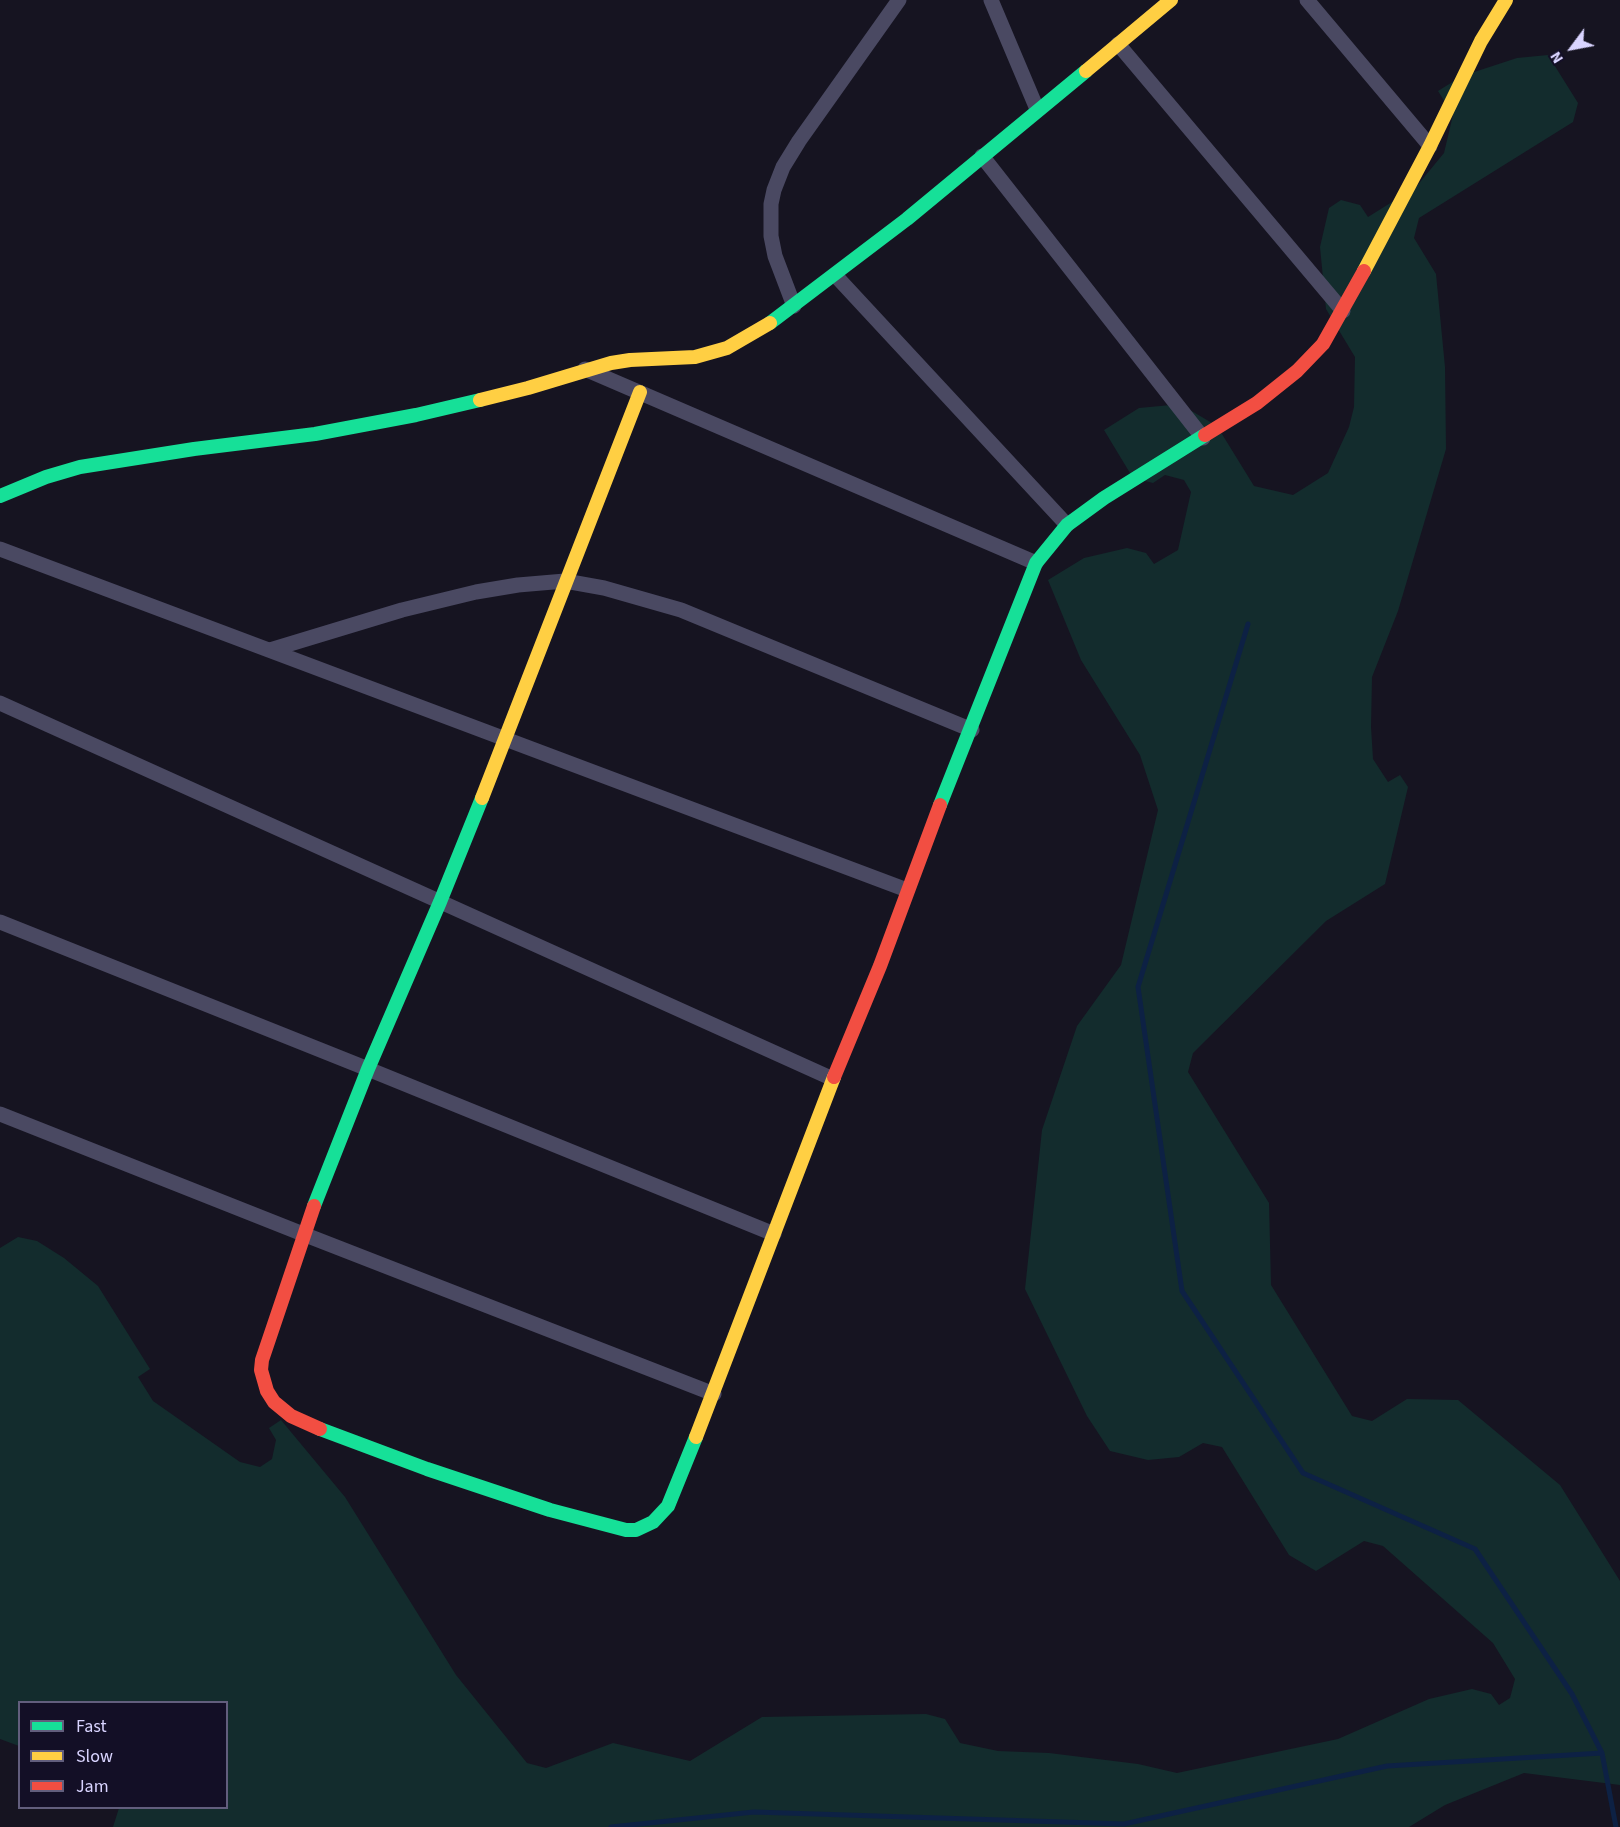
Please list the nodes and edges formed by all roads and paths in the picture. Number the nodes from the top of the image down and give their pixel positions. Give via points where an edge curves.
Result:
1 (899, 0) edge
2 (991, 0) edge
3 (1171, 0) edge
4 (1307, 0) edge
5 (1506, 0) edge
6 (1118, 44) junction
7 (1037, 109) junction
8 (1430, 146) junction
9 (982, 156) junction
10 (835, 275) junction
11 (794, 306) junction
12 (1343, 311) junction
13 (585, 369) junction
14 (640, 392) junction
15 (1203, 438) junction
16 (0, 496) edge
17 (1067, 525) junction
18 (0, 549) edge
19 (1036, 563) junction
20 (565, 581) junction
21 (270, 650) junction
22 (0, 703) edge
23 (972, 730) junction
24 (506, 738) junction
25 (907, 890) junction
26 (440, 902) junction
27 (0, 922) edge
28 (368, 1069) junction
29 (833, 1079) junction
30 (0, 1113) edge
31 (303, 1234) junction
32 (774, 1234) junction
33 (714, 1394) junction

1 - 11 street via 799,141 774,190 771,236
2 - 7 street
3 - 6 street
4 - 8 street
5 - 8 street via 1481,41
6 - 7 street
6 - 12 street
7 - 9 street
8 - 12 street
9 - 10 street
9 - 15 street
10 - 11 street
10 - 17 street
11 - 13 street via 744,340 712,353 630,360
12 - 15 street via 1318,350 1283,383
13 - 14 street
13 - 16 street via 528,388 416,415 315,434 80,467
14 - 19 street
14 - 20 street
15 - 17 street
17 - 19 street
18 - 21 street
19 - 23 street
20 - 21 street via 476,592
20 - 23 street via 681,610
20 - 24 street
21 - 24 street
22 - 26 street
23 - 25 street
24 - 25 street
24 - 26 street
25 - 29 street
26 - 28 street
26 - 29 street
27 - 28 street
28 - 31 street
28 - 32 street
29 - 32 street
30 - 31 street
31 - 33 street
31 - 33 street via 261,1370 274,1402 307,1424 550,1510 636,1530 653,1522 668,1506
32 - 33 street

